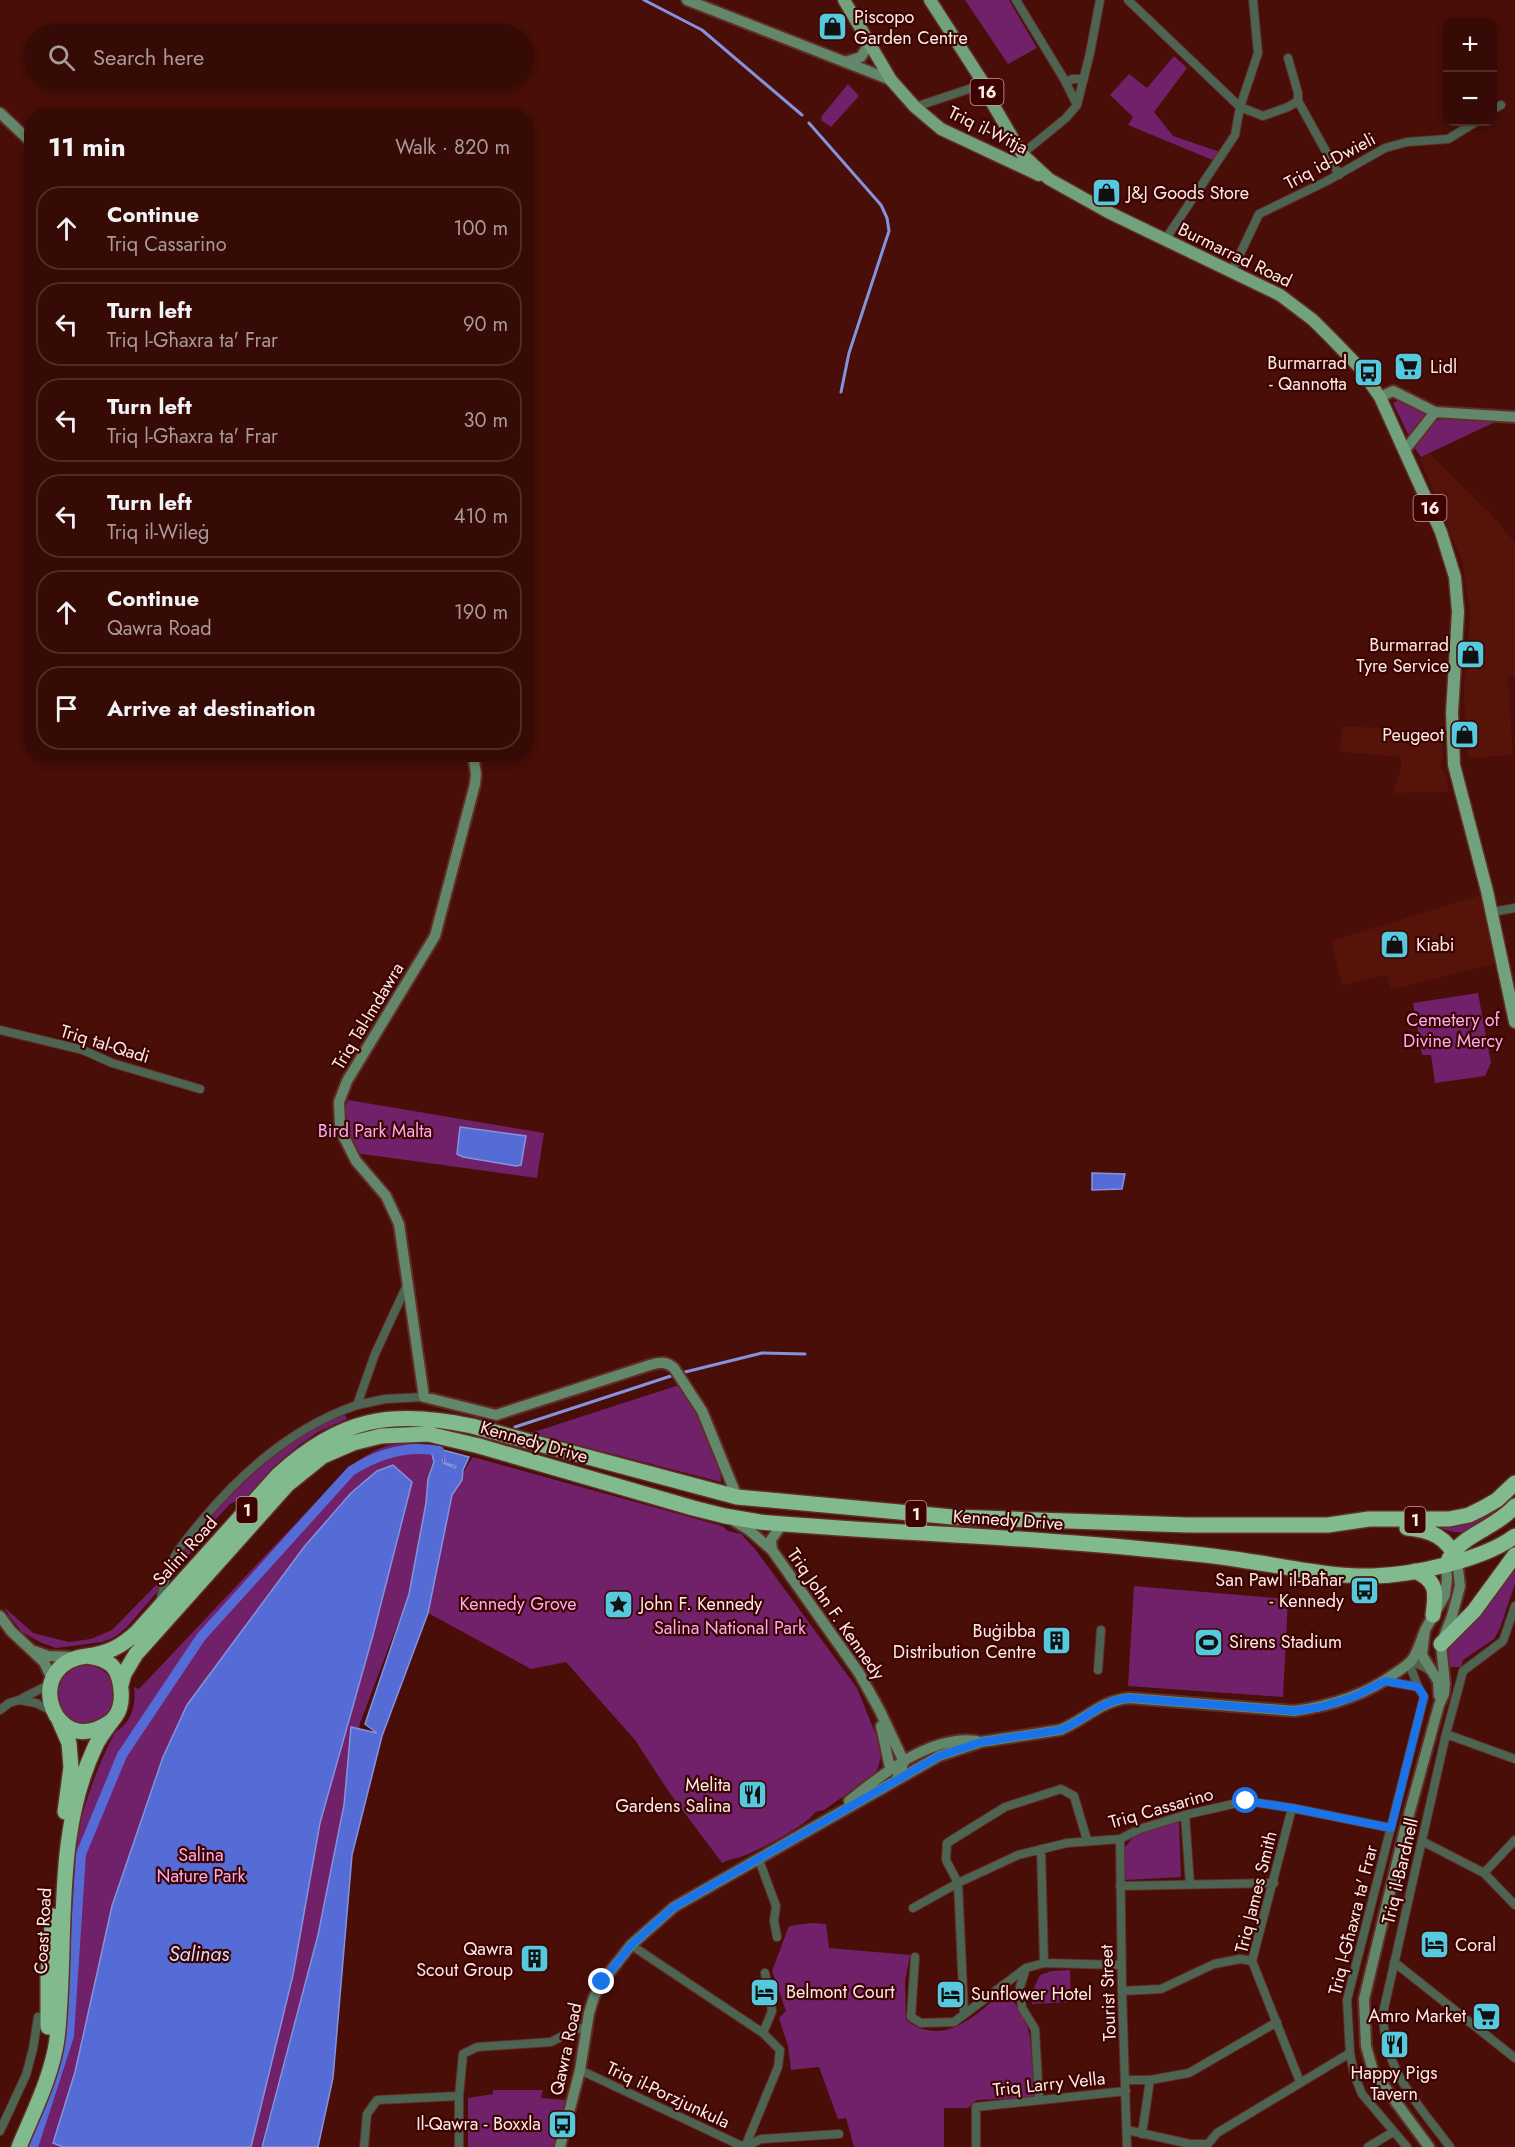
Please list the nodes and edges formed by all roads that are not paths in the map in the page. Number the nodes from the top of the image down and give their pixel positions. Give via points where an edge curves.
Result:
1 (687, 0) edge
2 (844, 0) edge
3 (930, 0) edge
4 (1016, 0) edge
5 (1100, 0) edge
6 (1128, 0) edge
7 (1253, 0) edge
8 (869, 44) junction
9 (1288, 58) dead end
10 (845, 62) junction
11 (1084, 79) junction
12 (891, 80) junction
13 (1066, 83) junction
14 (984, 84) junction
15 (1298, 101) junction
16 (1077, 105) junction
17 (1501, 105) dead end
18 (915, 107) junction
19 (1240, 107) junction
20 (1497, 107) edge
21 (0, 113) edge
22 (1469, 126) edge
23 (24, 136) edge
24 (1022, 154) junction
25 (1339, 175) junction
26 (1049, 179) junction
27 (1165, 240) junction
28 (1232, 271) junction
29 (1380, 397) junction
30 (1435, 412) junction
31 (1515, 417) edge
32 (1405, 450) junction
33 (474, 762) edge
34 (1515, 908) edge
35 (1492, 912) junction
36 (1515, 1022) edge
37 (0, 1030) edge
38 (200, 1089) dead end
39 (407, 1286) junction
40 (424, 1396) junction
41 (357, 1405) junction
42 (436, 1419) joint
43 (428, 1434) joint
44 (1515, 1483) edge
45 (737, 1497) junction
46 (1515, 1506) edge
47 (725, 1516) junction
48 (782, 1524) junction
49 (1305, 1525) junction
50 (1515, 1536) edge
51 (772, 1550) junction
52 (1515, 1555) edge
53 (1452, 1559) junction
54 (1415, 1571) junction
55 (1515, 1606) edge
56 (157, 1611) junction
57 (1433, 1615) junction
58 (0, 1616) edge
59 (1101, 1630) dead end
60 (1441, 1644) junction
61 (28, 1648) junction
62 (82, 1656) junction
63 (1414, 1659) junction
64 (1098, 1670) dead end
65 (51, 1681) junction
66 (1385, 1681) junction
67 (121, 1685) junction
68 (1418, 1687) junction
69 (19, 1700) junction
70 (1439, 1705) junction
71 (0, 1710) edge
72 (56, 1715) junction
73 (112, 1721) junction
74 (1446, 1734) junction
75 (981, 1742) junction
76 (1515, 1759) edge
77 (897, 1770) junction
78 (1292, 1808) junction
79 (1185, 1815) junction
80 (1391, 1828) junction
81 (1120, 1839) junction
82 (1087, 1840) junction
83 (1515, 1840) edge
84 (1422, 1841) junction
85 (1041, 1849) junction
86 (759, 1860) junction
87 (1484, 1873) junction
88 (958, 1883) junction
89 (1274, 1883) junction
90 (1190, 1884) junction
91 (1120, 1886) junction
92 (1515, 1905) edge
93 (913, 1908) dead end
94 (777, 1937) dead end
95 (631, 1945) junction
96 (915, 1957) dead end
97 (1252, 1961) junction
98 (1394, 1962) junction
99 (1044, 1963) junction
100 (1121, 1965) junction
101 (1026, 1968) junction
102 (765, 1972) dead end
103 (1122, 1991) junction
104 (964, 2012) junction
105 (38, 2017) dead end
106 (1277, 2022) junction
107 (587, 2027) junction
108 (763, 2033) junction
109 (1350, 2053) junction
110 (1515, 2058) edge
111 (580, 2070) junction
112 (1126, 2080) junction
113 (1150, 2080) junction
114 (1300, 2082) junction
115 (1126, 2091) junction
116 (459, 2096) junction
117 (1039, 2100) junction
118 (1127, 2130) junction
119 (0, 2131) edge
120 (1393, 2132) junction
121 (839, 2134) dead end
122 (1142, 2134) junction
123 (1209, 2145) edge
124 (12, 2147) edge
125 (20, 2147) edge
126 (364, 2147) edge
127 (459, 2147) edge
128 (560, 2147) edge
129 (745, 2147) edge
130 (976, 2147) edge
131 (1127, 2147) edge
132 (1368, 2147) edge
133 (1407, 2147) edge
134 (1429, 2147) edge
135 (1450, 2147) edge

1 - 10 street
2 - 8 main road, 16
3 - 14 main road, Burmarrad Road / 16
4 - 13 street
5 - 11 street
6 - 19 street
7 - 19 street via 1258,53
8 - 10 street via 861,57
8 - 12 main road, 16
9 - 15 street
10 - 12 street
11 - 13 street
11 - 16 street
12 - 18 main road, 16
13 - 16 street
14 - 18 street
14 - 24 main road, Burmarrad Road / 16
15 - 19 street via 1263,116
15 - 25 street
16 - 24 street
17 - 20 street
18 - 26 main road, Triq il-Witja / 16 via 941,129
19 - 27 street via 1235,135
21 - 23 street
22 - 25 street, Triq id-Dwieli via 1448,139 1385,148
24 - 26 main road, Burmarrad Road / 16
25 - 28 street, Triq id-Dwieli via 1259,214
26 - 27 main road, Burmarrad Road / 16
27 - 28 main road, Burmarrad Road / 16
28 - 29 main road, Burmarrad Road / 16 via 1280,295 1313,320 1359,367
29 - 30 street via 1393,391
29 - 32 main road, Burmarrad Road / 16
30 - 31 street
30 - 32 street
32 - 35 main road, Burmarrad Road / 16 via 1441,532 1455,577 1458,612 1452,713 1454,765
33 - 39 street, Triq Tal-Imdawra via 475,784 435,936 347,1081 339,1102 340,1124 348,1147 386,1196 399,1224
34 - 35 street
35 - 36 main road, Burmarrad Road / 16
37 - 38 street, Triq tal-Qadi via 82,1050
39 - 40 street, Triq Tal-Imdawra
39 - 41 street via 375,1354
40 - 41 street
40 - 45 street via 496,1414 660,1362 669,1364 702,1411
41 - 56 street via 305,1428 224,1494 174,1558
42 - 45 highway, Kennedy Drive / 1
42 - 56 highway, Salini Road / 1 via 368,1422 333,1434 295,1459
43 - 47 highway, Kennedy Drive / 1
43 - 67 highway, Salini Road / 1 via 381,1436 353,1443 305,1469 136,1654
44 - 49 highway, Kennedy Drive / 1 via 1483,1508 1449,1519 1369,1519
45 - 49 highway, Kennedy Drive / 1 via 953,1517
46 - 53 highway via 1508,1515 1459,1545
47 - 48 highway, Kennedy Drive / 1
47 - 51 street, Triq John F. Kennedy
48 - 51 street, Triq John F. Kennedy via 771,1540
48 - 54 highway, Kennedy Drive / 1 via 1142,1548 1247,1560 1323,1574 1371,1576
49 - 53 highway via 1426,1530 1442,1539
50 - 53 highway, Kennedy Drive / 1 via 1499,1546
51 - 77 street, Triq John F. Kennedy via 873,1697
52 - 60 highway via 1474,1611
53 - 54 highway, Kennedy Drive / 1
53 - 57 street via 1444,1596
53 - 60 street via 1460,1586
54 - 57 highway via 1425,1575 1434,1588
55 - 74 street, Triq il-Bardnell via 1503,1641 1463,1671
56 - 62 highway, Salini Road / 1 via 116,1649
57 - 63 street
58 - 61 street
59 - 64 street
60 - 63 street
60 - 70 street via 1445,1684
61 - 62 street via 48,1656
61 - 65 street via 44,1662
62 - 65 highway, 1 via 59,1668
62 - 67 highway via 110,1663 118,1672
63 - 66 street
63 - 68 street, Triq l-Għaxra ta' Frar
63 - 70 street via 1433,1671 1438,1681
65 - 69 street
65 - 72 highway via 49,1695
66 - 68 street
66 - 75 street via 1353,1697 1294,1711 1115,1700 1060,1730
67 - 73 highway, 1 via 122,1698
68 - 80 street, Triq l-Għaxra ta' Frar via 1424,1696
69 - 71 street
69 - 72 street via 36,1703
70 - 134 street via 1364,1999 1366,2046 1372,2071
72 - 73 highway via 64,1724 81,1731
72 - 124 highway, Coast Road via 69,1743 71,1767 48,1972 48,2041 36,2087
73 - 125 highway, Coast Road / 1 via 96,1745 76,1800 63,1907 56,2042 47,2078
74 - 76 street
74 - 84 street, Triq il-Bardnell
75 - 77 street
75 - 77 street via 965,1739 941,1743
77 - 86 street, Qawra Road
78 - 79 street, Triq Cassarino via 1246,1801
78 - 80 street, Triq Cassarino
78 - 89 street, Triq James Smith
79 - 81 street, Triq Cassarino
79 - 90 street
80 - 109 street, Triq l-Għaxra ta' Frar via 1347,2000
81 - 82 street, Triq Cassarino
81 - 91 street, Tourist Street
82 - 85 street, Triq Cassarino
82 - 88 street via 1074,1796 1061,1789 1019,1801 947,1844 946,1860
83 - 87 street
84 - 87 street
84 - 98 street, Triq il-Bardnell
85 - 88 street, Triq Cassarino via 1018,1855
85 - 99 street
86 - 94 street via 776,1906
86 - 95 street, Qawra Road via 674,1907
87 - 92 street
88 - 93 street, Triq Cassarino
88 - 104 street
89 - 90 street
89 - 97 street, Triq James Smith
90 - 91 street
91 - 100 street, Tourist Street
95 - 107 street, Qawra Road via 602,1982
95 - 108 street
96 - 104 street via 911,2017 921,2023 954,2022
97 - 103 street via 1214,1964 1161,1989
97 - 106 street, Triq James Smith
98 - 110 street
98 - 135 street, Triq il-Bardnell via 1383,2013 1388,2052 1399,2078
99 - 100 street
99 - 101 street
100 - 103 street, Tourist Street
101 - 104 street
101 - 117 street via 1020,1987 1022,2008 1035,2029
102 - 108 street via 772,2012
103 - 112 street, Tourist Street
105 - 119 street via 26,2075
106 - 113 street via 1189,2073
106 - 114 street, Triq James Smith
107 - 111 street, Qawra Road
107 - 116 street via 551,2042 477,2047 463,2054
108 - 129 street via 780,2050 778,2067
109 - 114 street
109 - 120 street, Triq l-Għaxra ta' Frar via 1353,2074 1362,2094
111 - 128 street, Qawra Road
111 - 129 street, Triq il-Porzjunkula
112 - 113 street
112 - 115 street, Tourist Street
113 - 122 street
114 - 123 street via 1217,2133
115 - 117 street, Triq Larry Vella
115 - 118 street, Tourist Street
116 - 126 street via 377,2100 367,2115
116 - 127 street
117 - 130 street, Triq Larry Vella via 976,2107
118 - 122 street
118 - 131 street, Tourist Street
120 - 132 street
120 - 133 street, Triq l-Għaxra ta' Frar
121 - 129 street, Triq il-Porzjunkula via 761,2139
122 - 123 street

